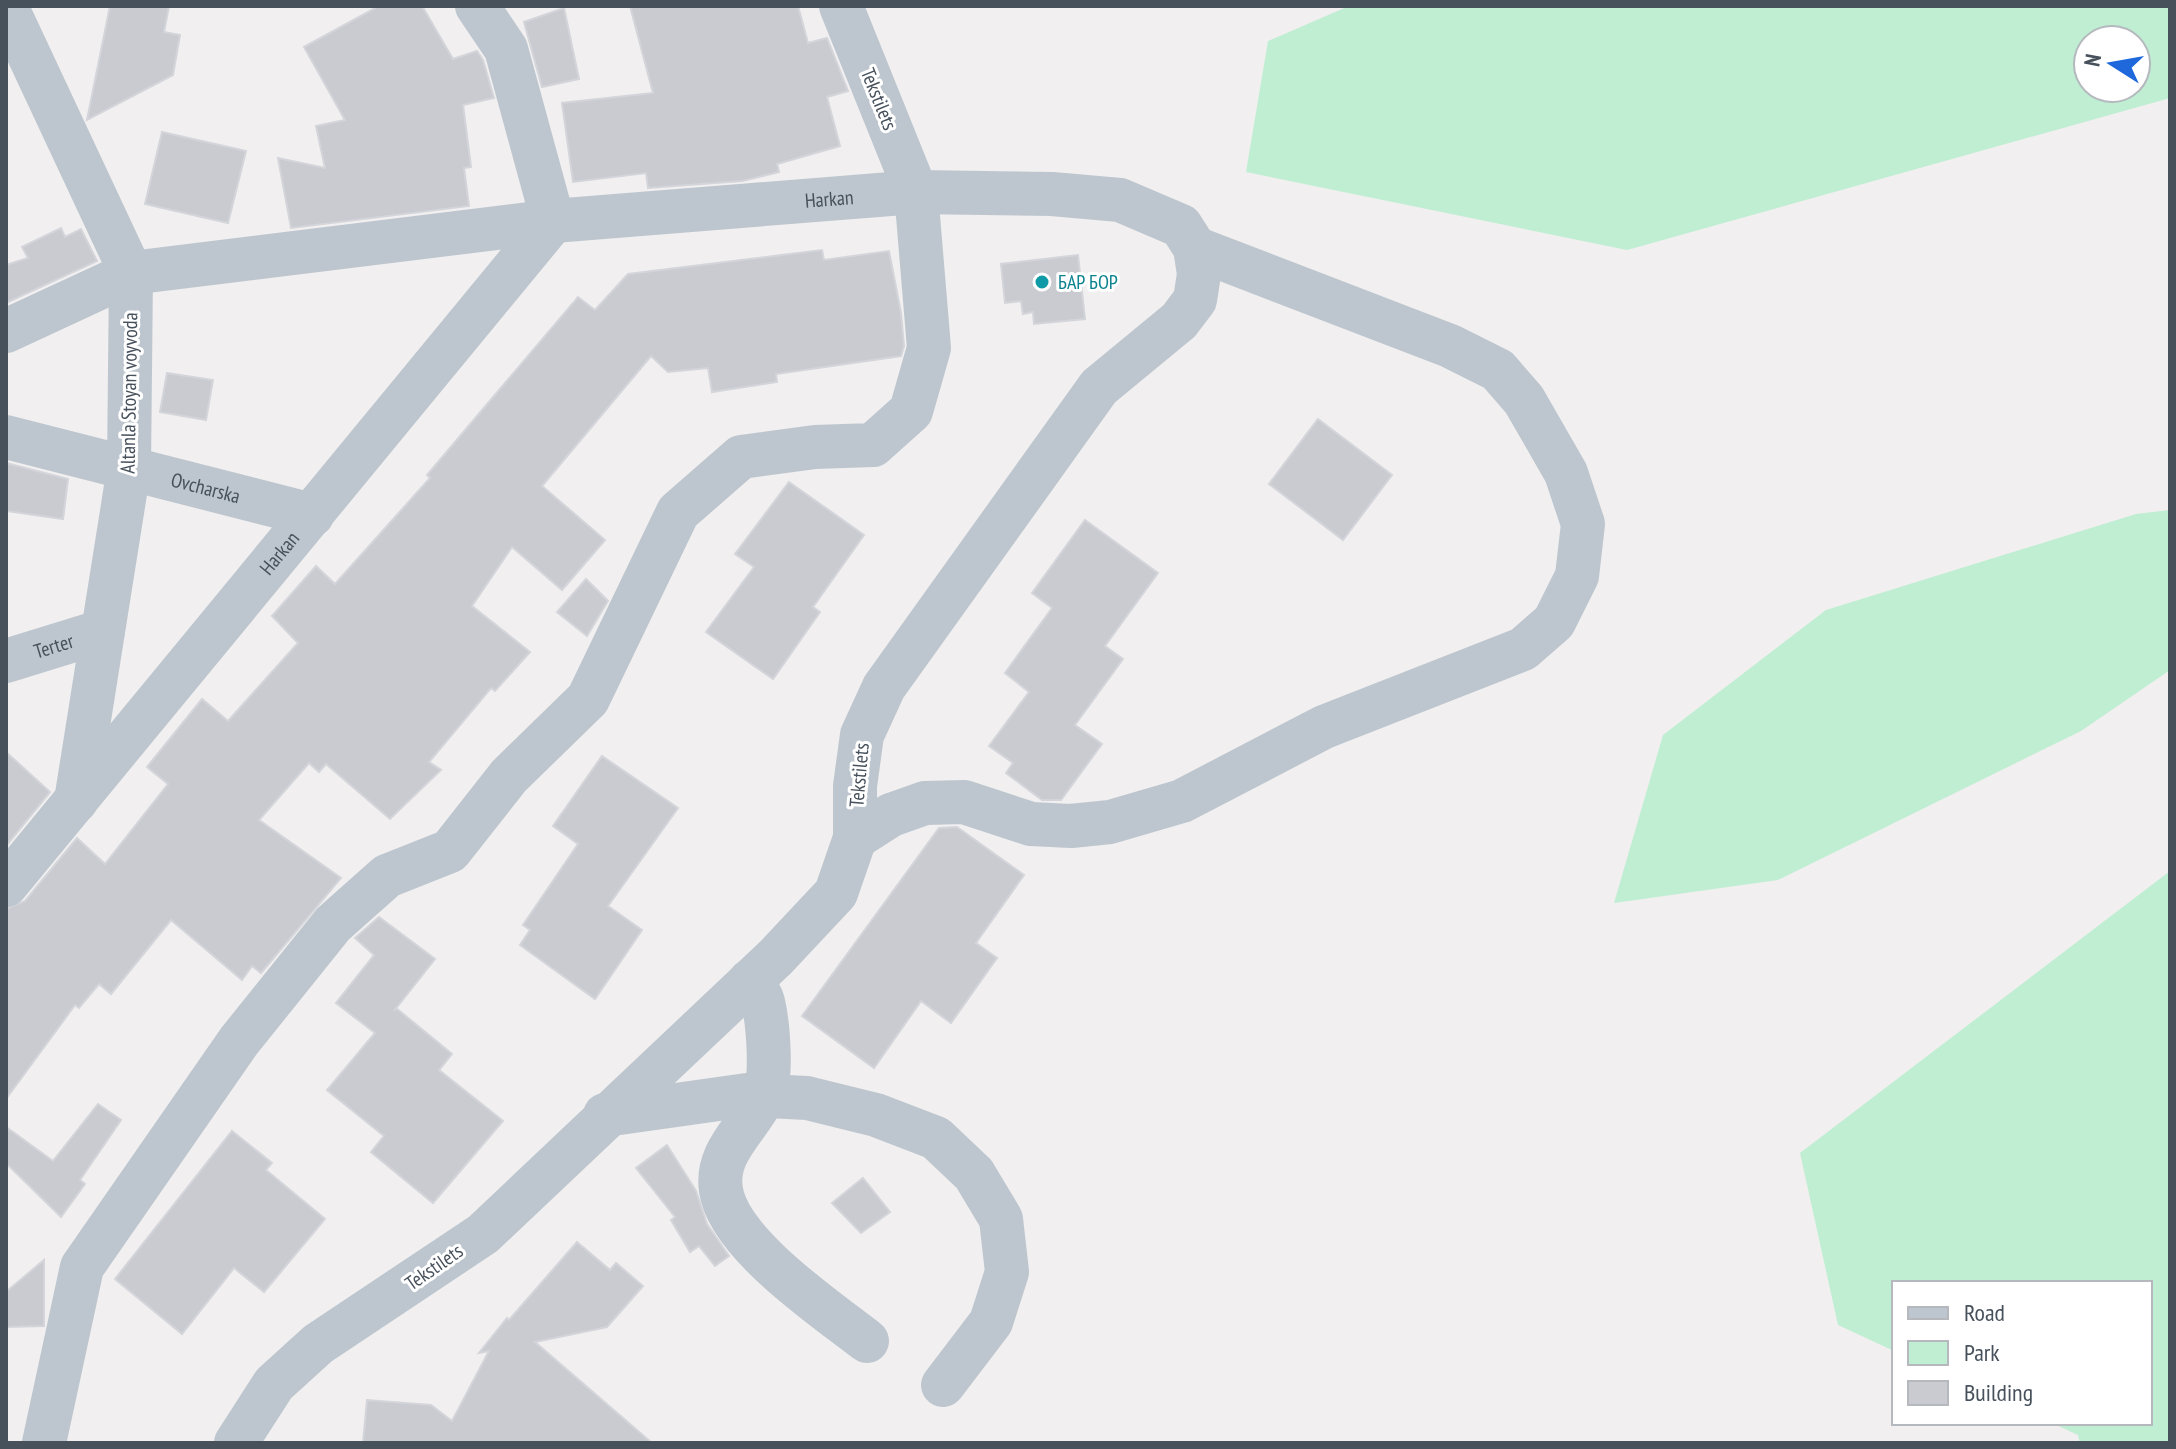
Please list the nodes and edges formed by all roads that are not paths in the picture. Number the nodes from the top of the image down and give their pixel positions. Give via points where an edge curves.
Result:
1 (6, 6) edge
2 (477, 6) edge
3 (841, 6) edge
4 (916, 192) junction
5 (553, 221) junction
6 (1195, 248) junction
7 (131, 273) junction
8 (6, 331) edge
9 (6, 437) edge
10 (129, 468) junction
11 (312, 515) junction
12 (103, 631) junction
13 (6, 661) edge
14 (76, 803) junction
15 (855, 838) junction
16 (6, 885) edge
17 (750, 981) junction
18 (765, 1096) junction
19 (605, 1115) junction
20 (867, 1341) dead end
21 (943, 1385) dead end
22 (44, 1443) edge
23 (236, 1443) edge

1 - 7 street, Altanla Stoyan voyvoda
2 - 5 street via 506,49
3 - 4 street, Tekstilets
4 - 5 street, Harkan
4 - 6 street via 1120,200 1181,226
4 - 22 street, Tekstilets via 929,348 911,411 873,445 741,457 678,512 588,699 509,776 450,851 387,876 333,924 239,1041 82,1267
5 - 7 street, Harkan
5 - 11 street, Harkan
6 - 15 street, Tekstilets via 1195,300 1179,321 1099,387 884,687 862,735
6 - 15 street via 1450,346 1498,370 1524,400 1566,473 1583,524 1577,576 1554,622 1523,649 1324,727 1182,801 1110,822 1071,826 1031,824 964,802 925,803 891,815
7 - 8 street, Harkan
7 - 10 street, Altanla Stoyan voyvoda
9 - 10 street, Ovcharska
10 - 11 street, Ovcharska
10 - 12 street, Altanla Stoyan voyvoda
11 - 14 street, Harkan
12 - 13 street, Terter
12 - 14 street, Altanla Stoyan voyvoda
14 - 16 street, Harkan
15 - 17 street, Tekstilets via 836,893
17 - 18 street via 762,998 766,1028
17 - 19 street, Tekstilets
18 - 19 street
18 - 20 street via 721,1161 721,1192 737,1222 774,1268
18 - 21 street via 807,1098 876,1115 936,1138 974,1174 1001,1219 1007,1272 991,1322
19 - 23 street, Tekstilets via 483,1234 318,1344 274,1384

